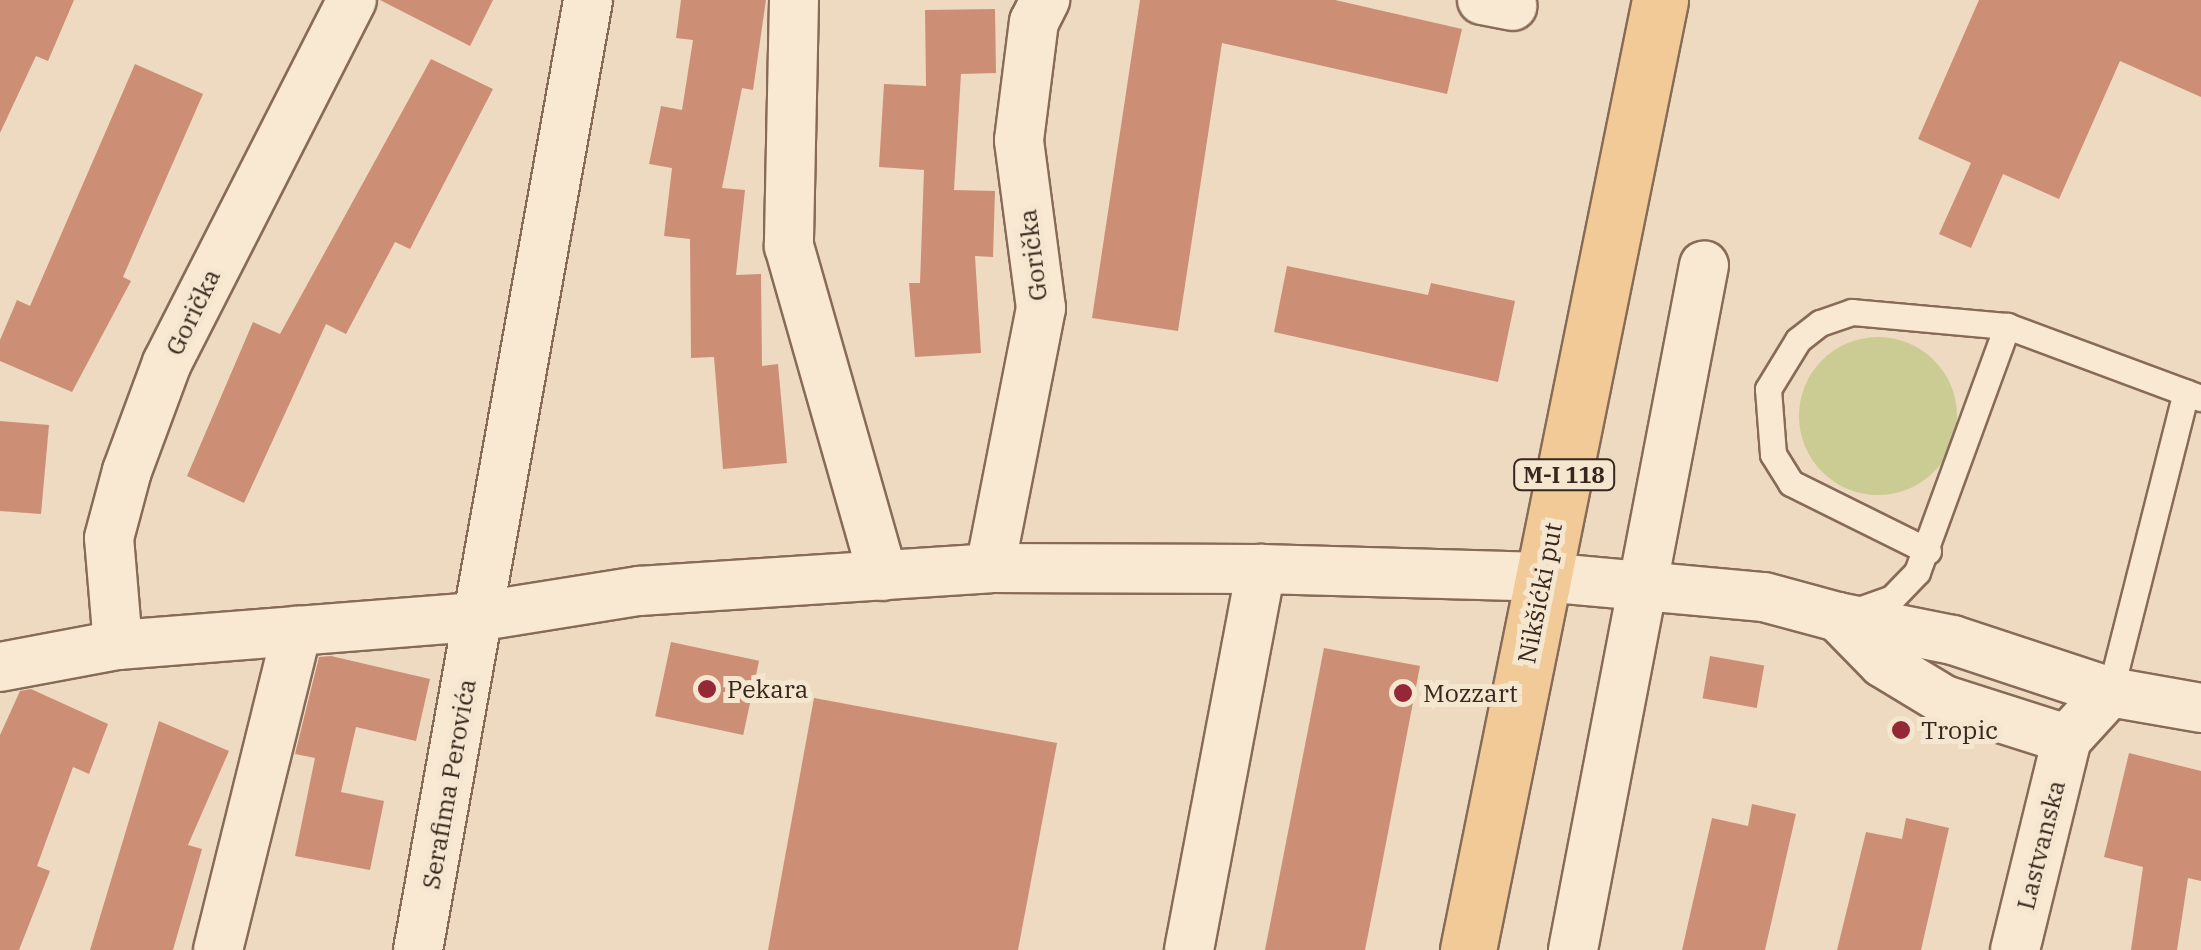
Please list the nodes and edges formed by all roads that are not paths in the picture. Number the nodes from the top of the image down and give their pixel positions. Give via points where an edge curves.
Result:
1 (352, 0) edge
2 (588, 0) edge
3 (794, 0) edge
4 (1045, 0) edge
5 (1660, 0) edge
6 (1704, 265) dead end
7 (2006, 326) junction
8 (2194, 395) edge
9 (1928, 552) junction
10 (990, 568) junction
11 (1261, 569) junction
12 (883, 576) junction
13 (1543, 577) junction
14 (1644, 586) junction
15 (476, 617) junction
16 (1838, 617) junction
17 (297, 631) junction
18 (118, 645) junction
19 (0, 667) edge
20 (2110, 692) junction
21 (2201, 708) edge
22 (2067, 739) junction
23 (218, 950) edge
24 (418, 950) edge
25 (1189, 950) edge
26 (1468, 950) edge
27 (1573, 950) edge
28 (2015, 950) edge

1 - 18 street, Gorička via 167,363 127,471 109,538
2 - 15 street
3 - 12 street via 789,246
4 - 10 street, Gorička via 1034,22 1019,140 1041,308
5 - 13 main road, Nikšićki put / M-I 118
6 - 14 street
7 - 8 lane
7 - 9 lane
7 - 9 lane via 1852,312 1798,340 1768,389 1773,454 1790,483
8 - 20 lane
9 - 16 lane via 1892,598
10 - 11 street
10 - 12 street
11 - 13 street
11 - 25 street
12 - 15 street via 639,591
13 - 14 street
13 - 26 main road, Nikšićki put / M-I 118
14 - 16 street via 1764,597
14 - 27 street
15 - 17 street
15 - 24 street, Serafima Perovića
16 - 20 street via 1953,640
16 - 22 street via 1882,663 1944,700
17 - 18 street
17 - 23 street
18 - 19 street
20 - 21 street
20 - 22 street
22 - 28 street, Lastvanska

